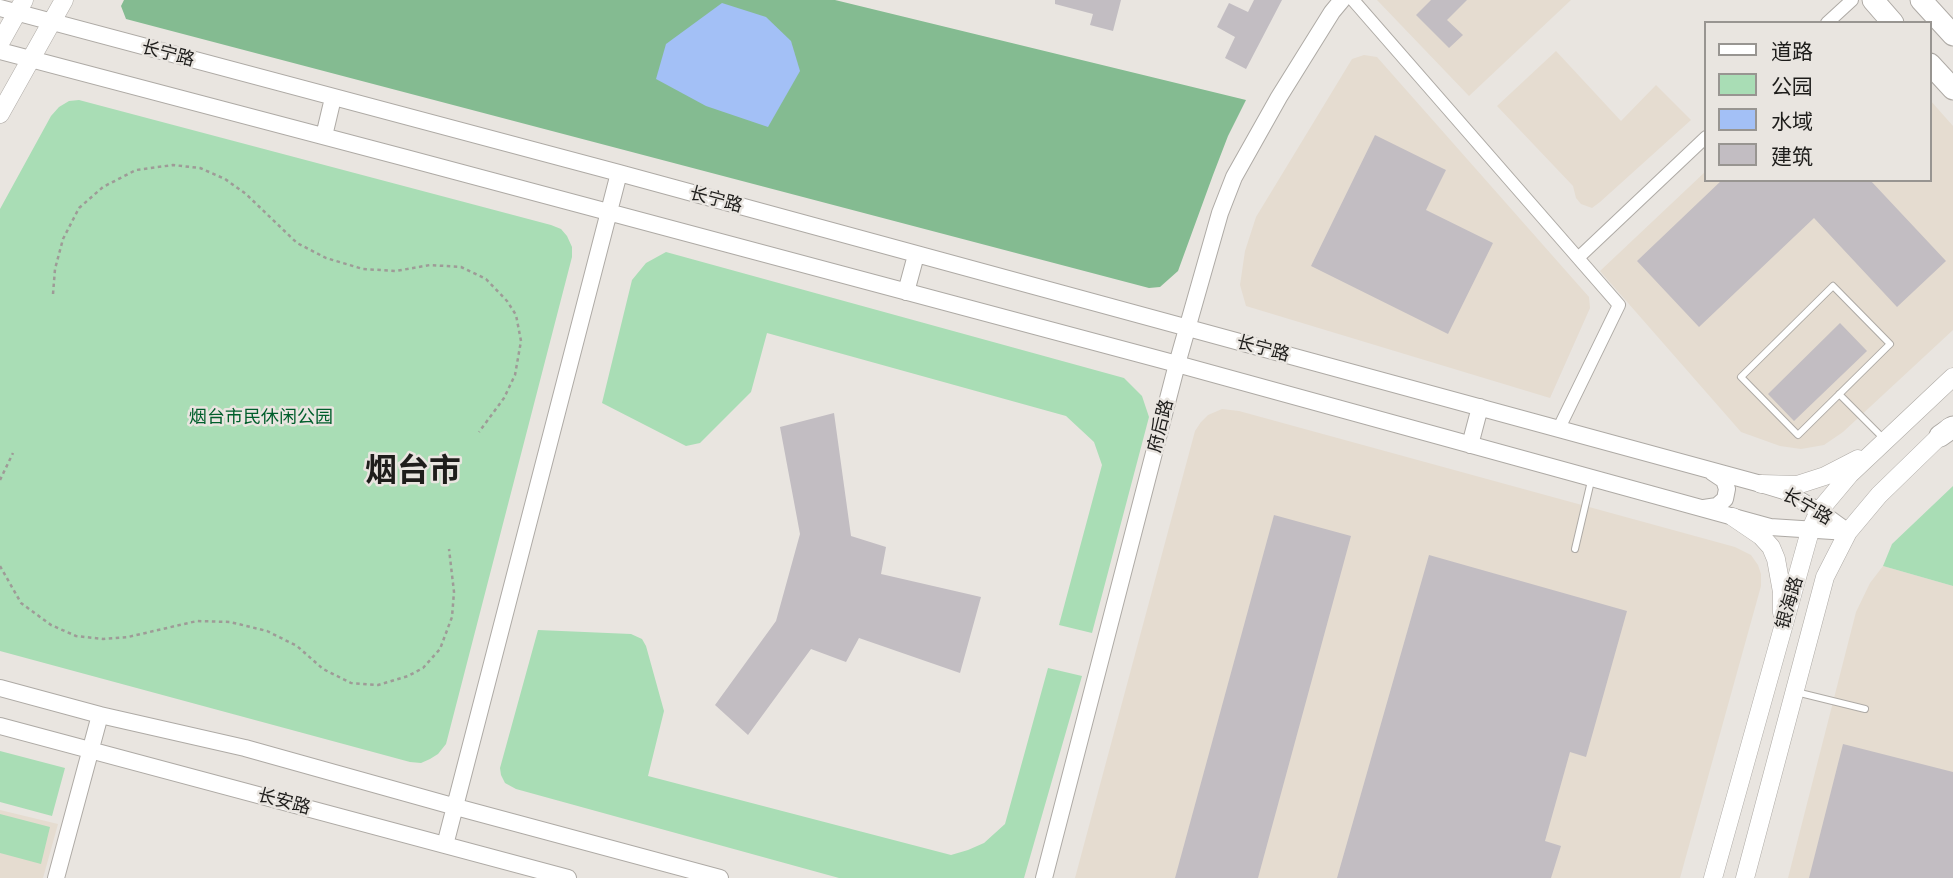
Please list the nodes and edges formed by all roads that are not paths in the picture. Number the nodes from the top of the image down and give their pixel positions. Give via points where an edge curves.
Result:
1 (64, 0) edge
2 (1342, 0) edge
3 (1353, 0) edge
4 (1852, 0) edge
5 (1872, 0) edge
6 (1921, 0) edge
7 (14, 7) edge
8 (1830, 21) edge
9 (1891, 21) edge
10 (51, 23) junction
11 (1953, 35) edge
12 (0, 43) edge
13 (0, 51) edge
14 (30, 59) junction
15 (1932, 66) edge
16 (1953, 89) edge
17 (333, 98) junction
18 (0, 114) edge
19 (324, 136) junction
20 (1704, 139) edge
21 (619, 173) junction
22 (609, 212) junction
23 (916, 254) junction
24 (1578, 258) junction
25 (906, 292) junction
26 (1187, 329) junction
27 (1177, 364) junction
28 (1953, 377) edge
29 (1839, 394) junction
30 (1480, 407) junction
31 (1559, 428) junction
32 (1949, 429) edge
33 (1883, 443) junction
34 (1470, 445) junction
35 (1706, 470) junction
36 (1592, 479) junction
37 (1761, 484) junction
38 (1698, 508) junction
39 (1819, 511) junction
40 (1733, 517) junction
41 (1810, 531) junction
42 (1848, 532) junction
43 (1575, 549) dead end
44 (1783, 629) junction
45 (0, 688) edge
46 (1794, 691) junction
47 (1866, 709) dead end
48 (100, 715) junction
49 (0, 726) edge
50 (91, 751) junction
51 (456, 807) junction
52 (445, 845) junction
53 (542, 875) edge
54 (56, 878) edge
55 (568, 878) edge
56 (720, 878) edge
57 (1044, 878) edge
58 (1713, 878) edge
59 (1745, 878) edge

1 - 10 main road
2 - 26 street, 府后路 via 1234,177
3 - 24 street
4 - 8 street
5 - 9 main road
6 - 11 main road
7 - 10 street, 长宁路
7 - 12 main road
10 - 14 main road
10 - 17 street, 长宁路
13 - 14 street, 长宁路
14 - 18 main road
14 - 19 street, 长宁路
15 - 16 main road
17 - 19 street
17 - 21 street, 长宁路
19 - 22 street, 长宁路
20 - 24 street
21 - 22 street
21 - 23 street, 长宁路
22 - 25 street, 长宁路
22 - 51 street
23 - 25 street
23 - 26 street, 长宁路
24 - 31 street via 1619,305
25 - 27 street, 长宁路
26 - 27 street, 府后路
26 - 30 street, 长宁路
27 - 34 street, 长宁路
27 - 57 street, 府后路
28 - 33 main road, 银海路
29 - 29 lane via 1890,344 1833,286 1741,377 1798,435
29 - 33 lane
30 - 31 street, 长宁路
30 - 34 street
31 - 35 street, 长宁路
32 - 42 main road, 银海路 via 1879,495
33 - 37 main road via 1847,466 1797,485
33 - 39 main road, 银海路
34 - 36 street, 长宁路
35 - 37 street, 长宁路
35 - 38 street via 1724,480 1725,499 1708,509
36 - 38 street, 长宁路
36 - 43 lane
37 - 39 street, 长宁路
38 - 40 street, 长宁路
39 - 41 main road, 银海路
39 - 42 street, 长宁路
40 - 41 street, 长宁路
40 - 44 main road via 1771,547 1782,592
41 - 42 street, 长宁路
41 - 44 main road, 银海路
42 - 46 main road, 银海路 via 1825,577
44 - 58 main road, 银海路
45 - 48 street
46 - 47 lane
46 - 59 main road, 银海路
48 - 50 street
48 - 51 street via 245,748
49 - 50 street, 长安路
50 - 52 street, 长安路
50 - 54 street
51 - 52 street
51 - 56 street
52 - 53 street, 长安路
53 - 55 street, 长安路

